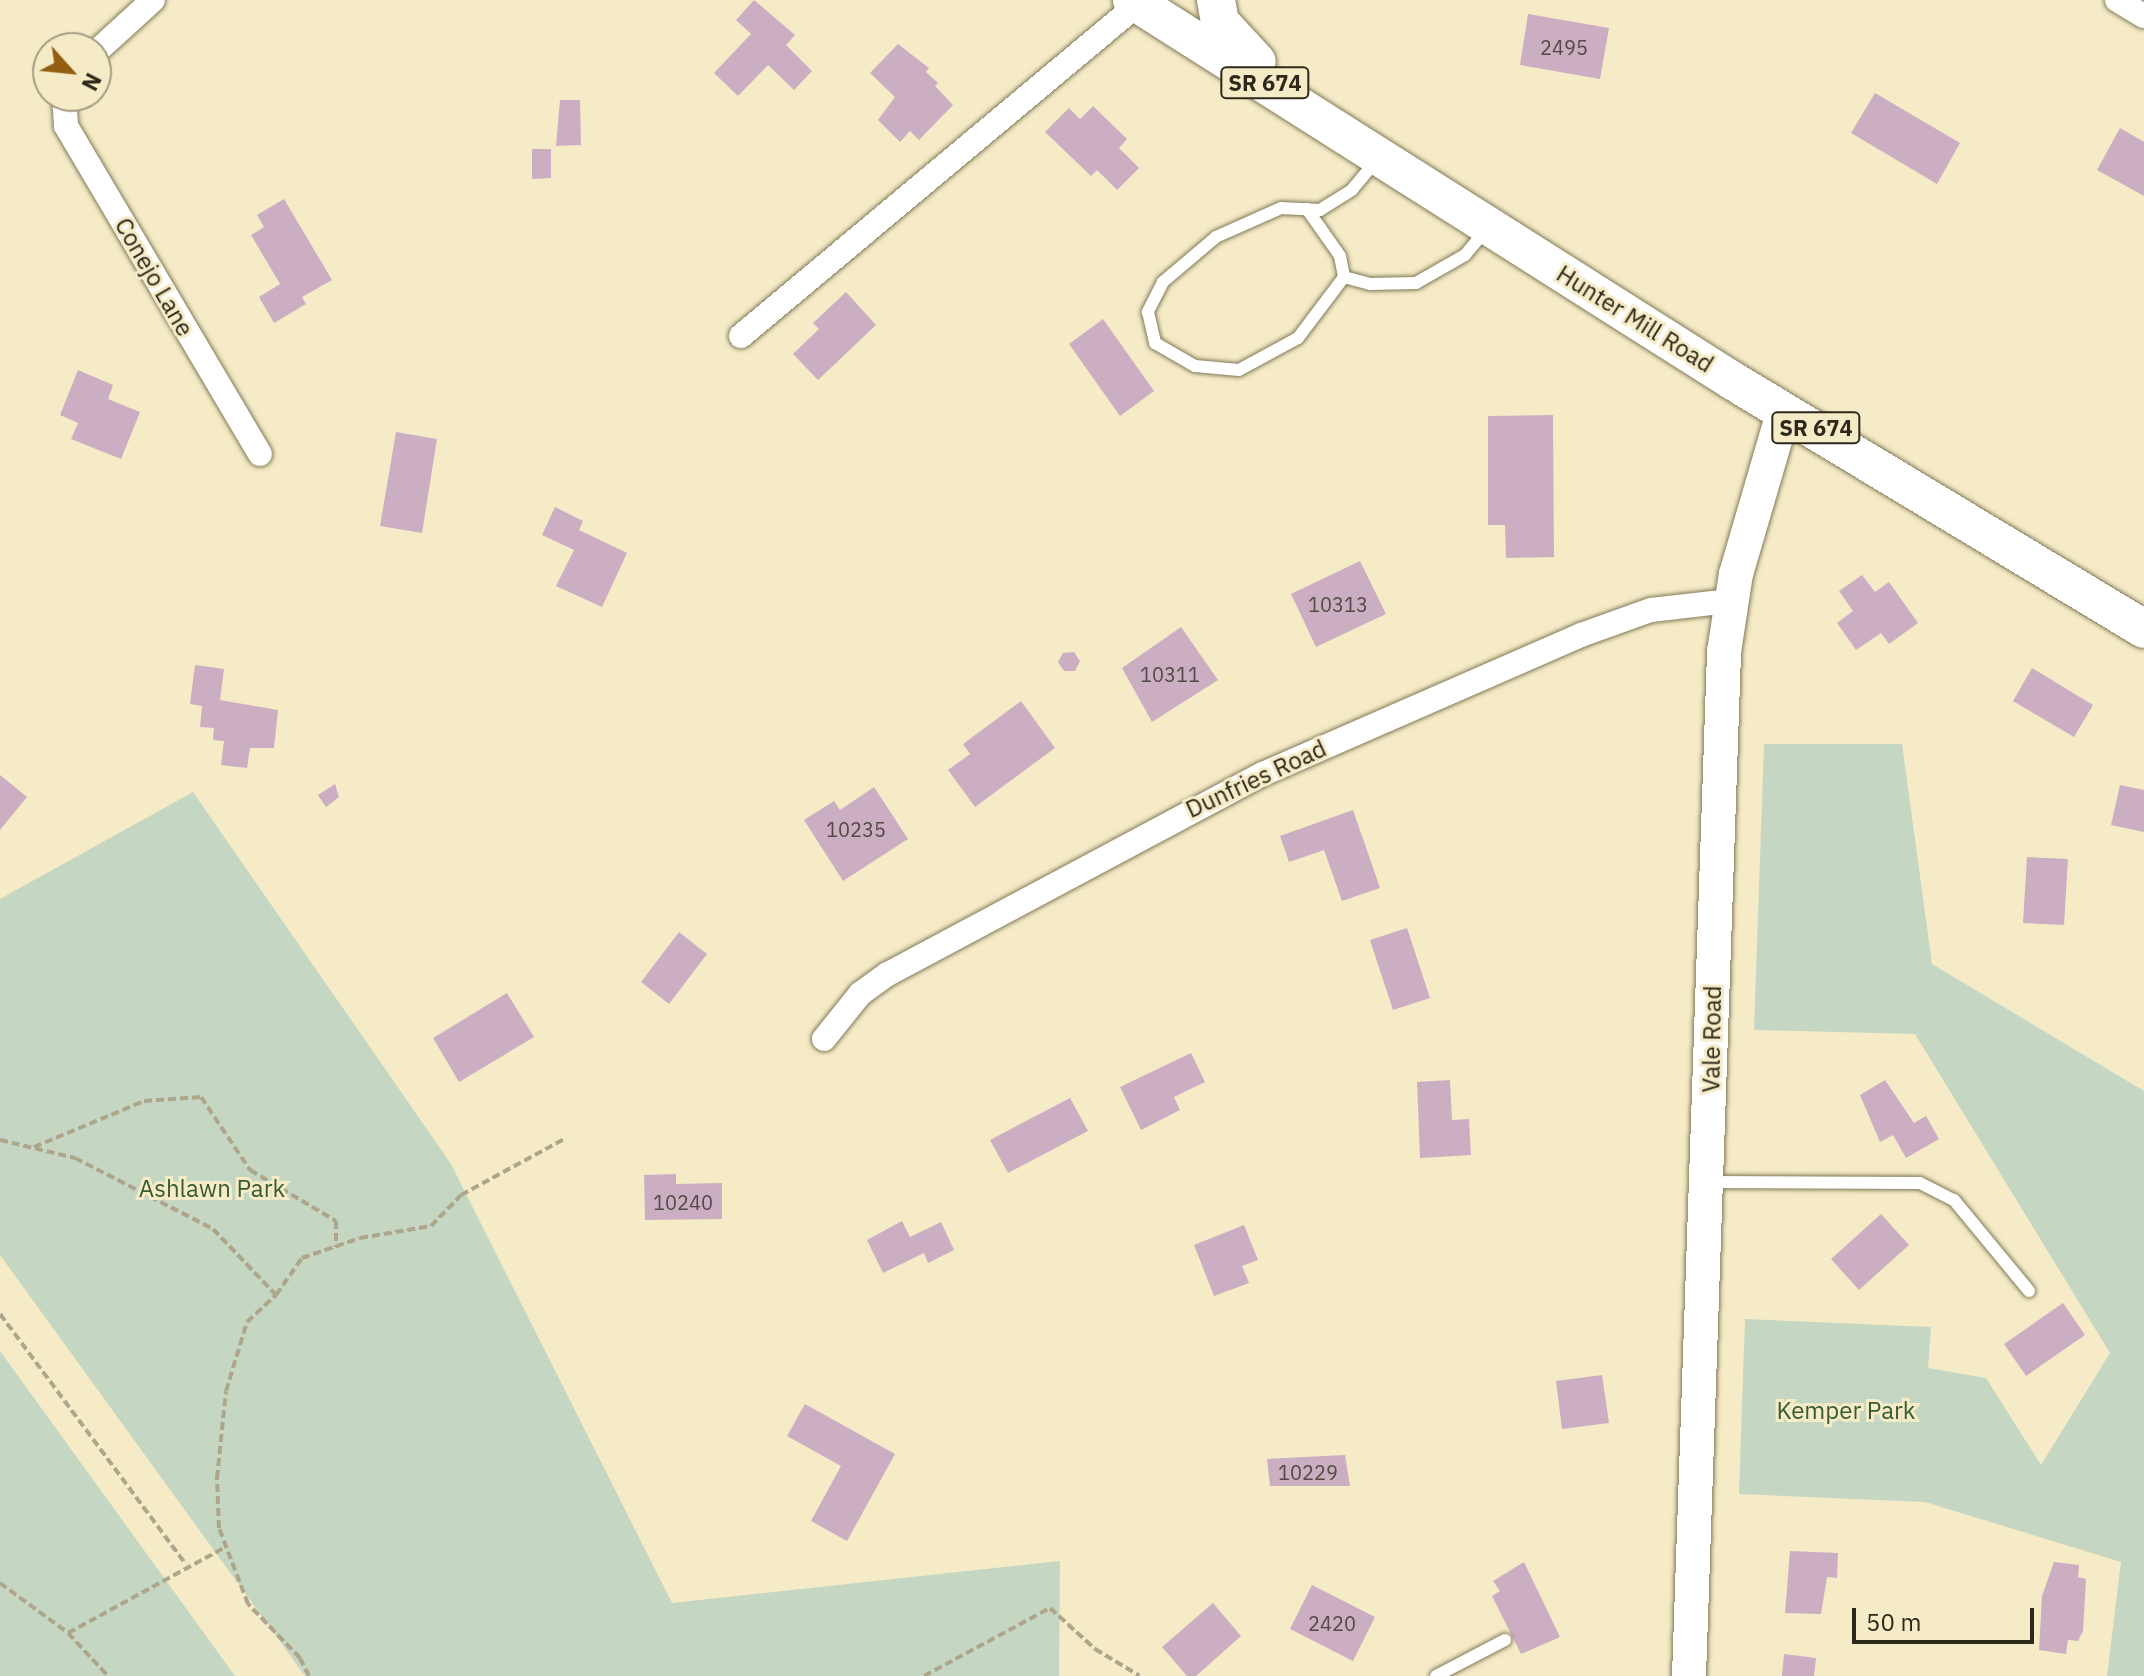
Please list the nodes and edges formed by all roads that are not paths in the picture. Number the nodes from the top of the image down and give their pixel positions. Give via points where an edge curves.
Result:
1 (153, 0) edge
2 (1216, 0) edge
3 (2117, 0) edge
4 (1146, 4) edge
5 (2144, 16) edge
6 (112, 37) edge
7 (1295, 102) junction
8 (65, 112) edge
9 (1381, 155) junction
10 (1307, 209) junction
11 (1489, 226) junction
12 (1344, 277) junction
13 (741, 336) dead end
14 (1784, 410) junction
15 (260, 454) dead end
16 (1730, 601) junction
17 (2144, 629) edge
18 (824, 1039) dead end
19 (1709, 1182) junction
20 (2029, 1291) dead end
21 (1505, 1640) dead end
22 (1436, 1676) edge
23 (1689, 1676) edge

1 - 6 street
2 - 7 main road via 1227,31
3 - 5 street
4 - 7 main road, Hunter Mill Road / SR 674
4 - 13 street
7 - 9 main road, Hunter Mill Road / SR 674
8 - 15 street, Conejo Lane via 66,126
9 - 10 lane via 1352,190 1320,210
9 - 11 main road, Hunter Mill Road / SR 674
10 - 12 lane via 1340,256
10 - 12 lane via 1281,208 1216,237 1163,282 1148,312 1155,343 1195,366 1239,370 1298,338
11 - 12 lane via 1465,255 1416,283 1370,284
11 - 14 main road, Hunter Mill Road / SR 674
14 - 16 main road, Vale Road
14 - 17 main road, Hunter Mill Road / SR 674
16 - 18 street, Dunfries Road via 1651,610 1581,635 1263,774 888,974 860,994
16 - 19 main road, Vale Road via 1720,728
19 - 20 lane via 1920,1183 1954,1200
19 - 23 main road, Vale Road
21 - 22 lane

